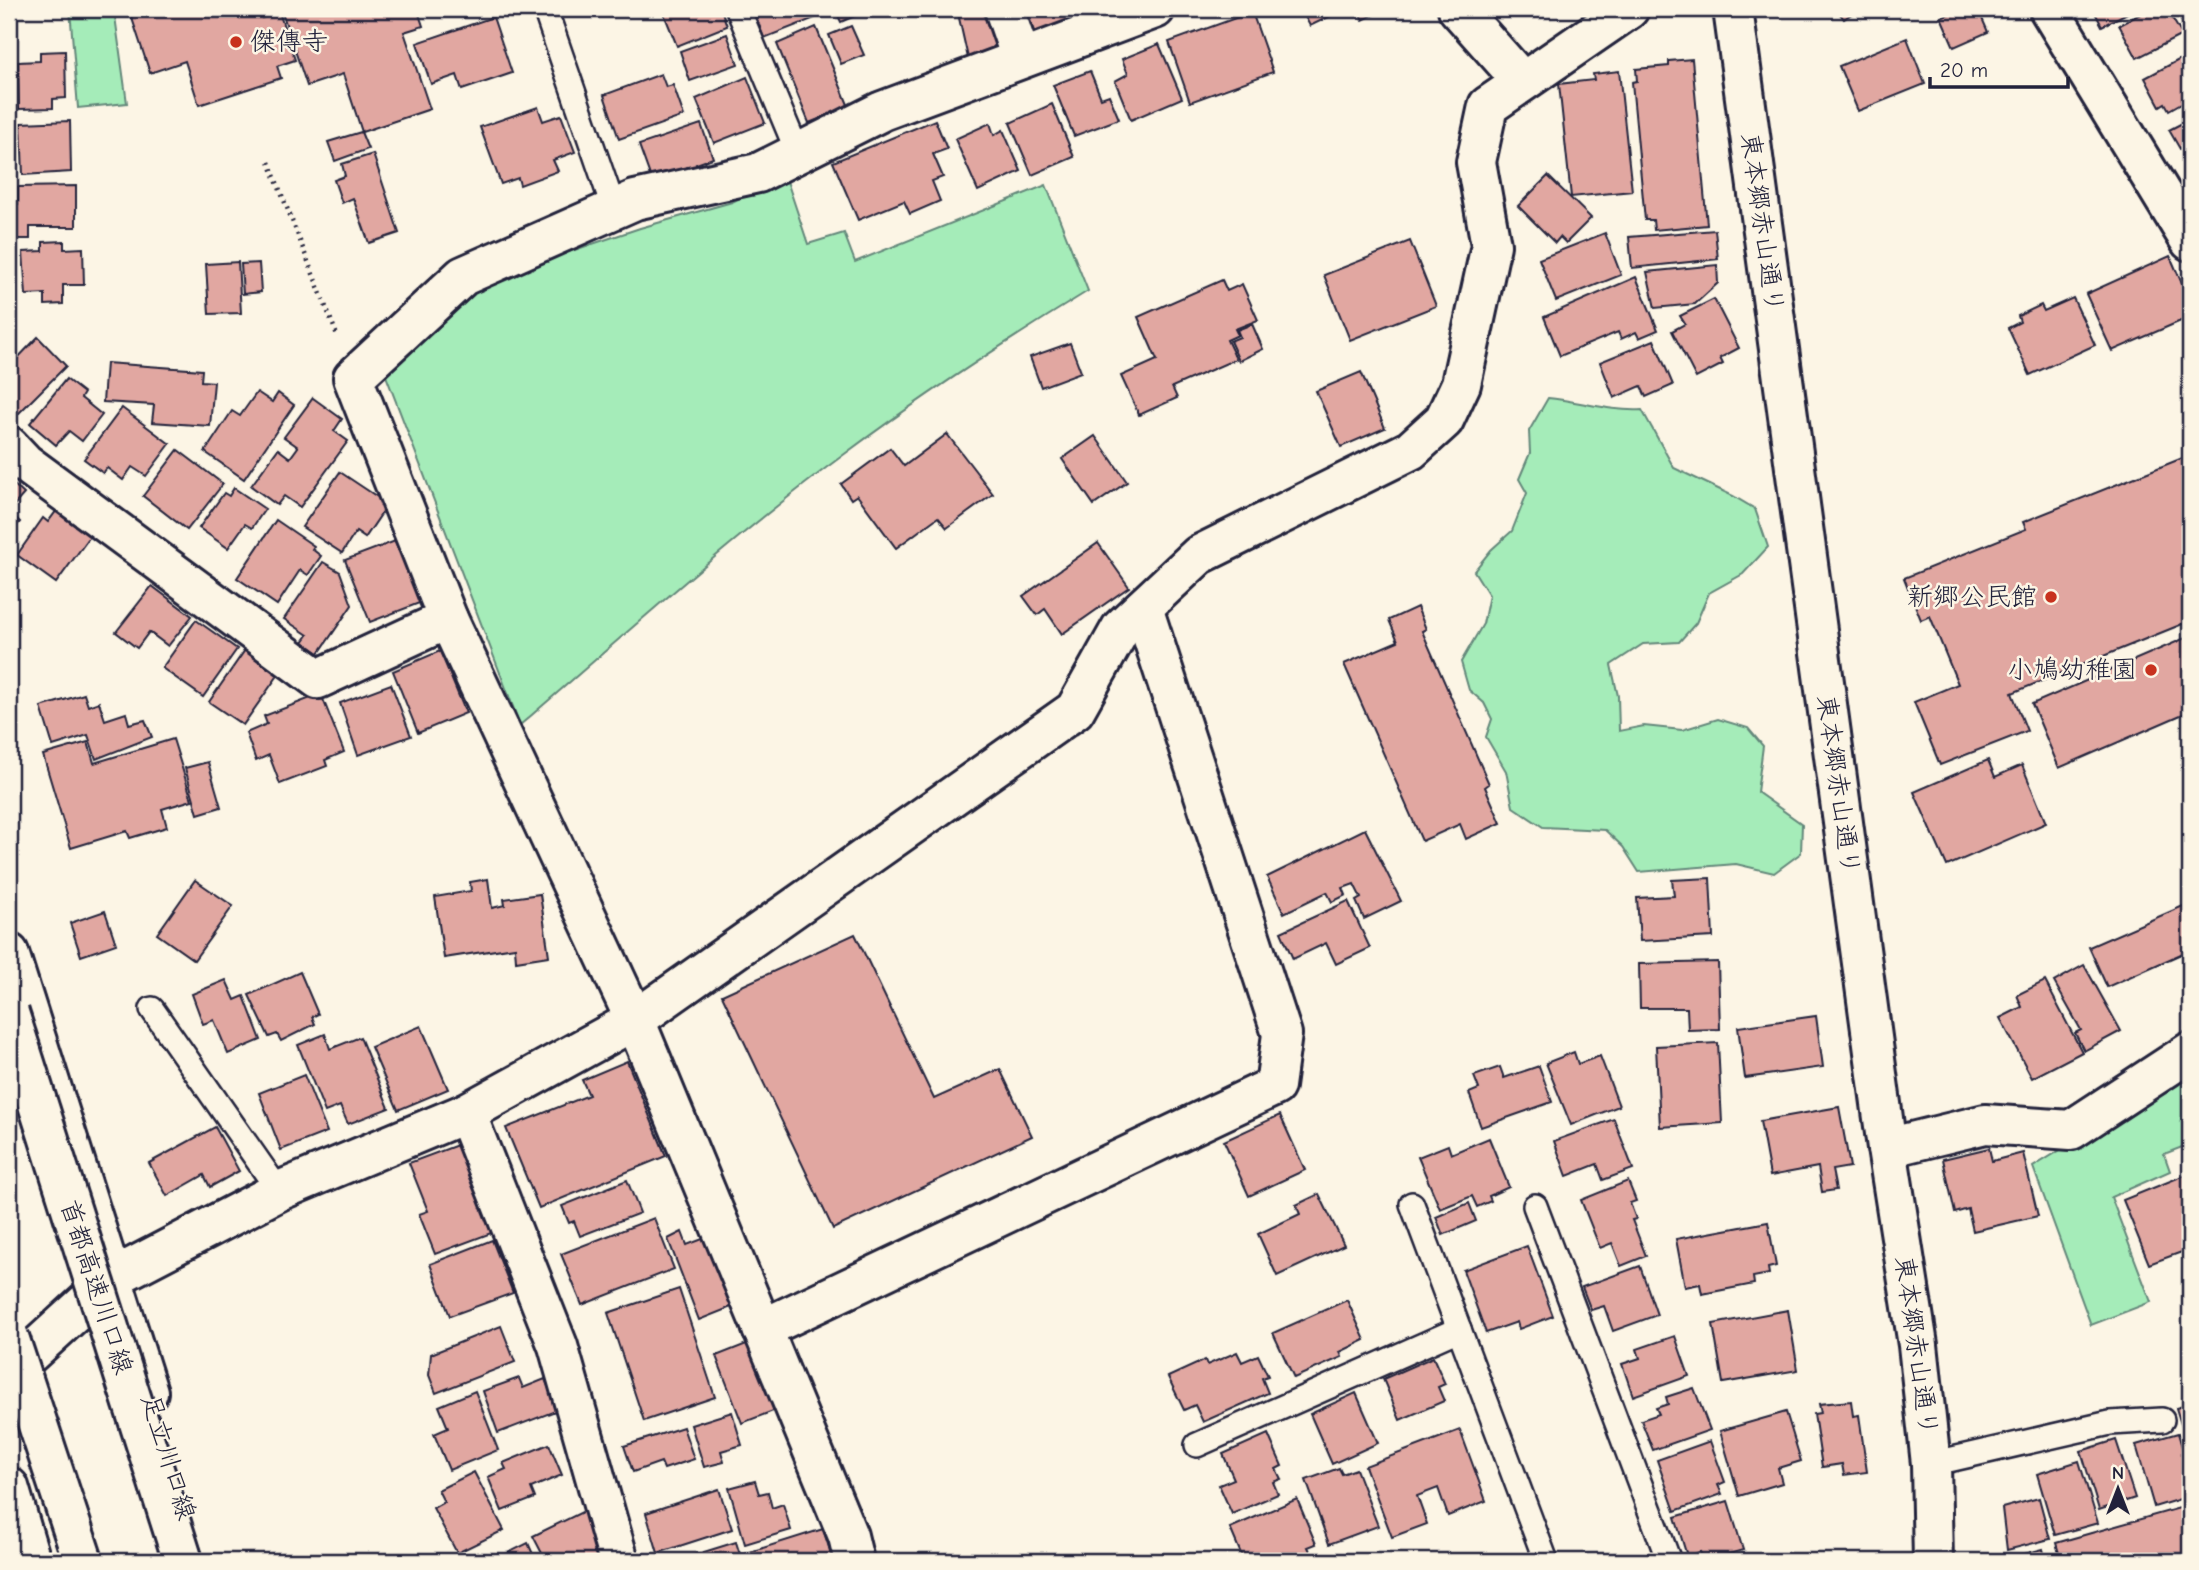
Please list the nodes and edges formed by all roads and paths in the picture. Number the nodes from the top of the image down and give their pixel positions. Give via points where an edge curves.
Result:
1 (545, 9) edge
2 (738, 9) edge
3 (1004, 9) edge
4 (1155, 9) edge
5 (1458, 9) edge
6 (1629, 9) edge
7 (1733, 9) edge
8 (2049, 9) edge
9 (1021, 58) junction
10 (1522, 81) junction
11 (798, 153) junction
12 (269, 162) dead end
13 (614, 209) junction
14 (2190, 240) edge
15 (353, 378) junction
16 (9, 446) edge
17 (1143, 608) junction
18 (448, 619) junction
19 (9, 953) edge
20 (152, 1009) dead end
21 (9, 1013) edge
22 (635, 1020) junction
23 (2190, 1052) edge
24 (466, 1113) junction
25 (1887, 1147) junction
26 (279, 1191) junction
27 (1412, 1204) dead end
28 (1535, 1206) dead end
29 (114, 1278) junction
30 (762, 1329) junction
31 (1460, 1329) junction
32 (9, 1337) edge
33 (9, 1373) edge
34 (2162, 1420) dead end
35 (1197, 1445) dead end
36 (1931, 1464) junction
37 (9, 1487) edge
38 (31, 1561) edge
39 (83, 1561) edge
40 (183, 1561) edge
41 (199, 1561) edge
42 (619, 1561) edge
43 (854, 1561) edge
44 (1546, 1561) edge
45 (1669, 1561) edge
46 (1933, 1561) edge

1 - 13 lane
2 - 11 lane
3 - 9 main road
4 - 9 main road
5 - 10 main road
6 - 10 main road
7 - 25 main road, 東本郷赤山通り
8 - 14 main road
9 - 11 main road via 882,111
10 - 17 main road via 1488,106 1476,162 1491,245 1461,384 1444,420 1411,450 1199,555
11 - 13 main road via 758,173 635,200
12 - 15 path
13 - 15 main road via 463,276
15 - 18 main road
16 - 18 main road via 25,463 318,679
17 - 22 main road via 1121,628 1075,710
17 - 30 main road via 1282,1034 1275,1086
18 - 22 main road
19 - 29 main road, 足立川口線
20 - 26 lane
21 - 40 main road, 首都高速川口線, bridge
22 - 24 main road
22 - 30 main road
23 - 25 main road via 2071,1130 1985,1124
24 - 26 main road
24 - 42 main road via 558,1346
25 - 36 main road, 東本郷赤山通り
26 - 29 main road
27 - 31 lane
28 - 45 lane
29 - 33 main road
29 - 41 main road, 足立川口線
30 - 43 main road via 848,1536
31 - 35 lane
31 - 44 lane
32 - 39 main road, bridge
34 - 36 lane via 2110,1423
36 - 46 main road, 東本郷赤山通り
37 - 38 main road

